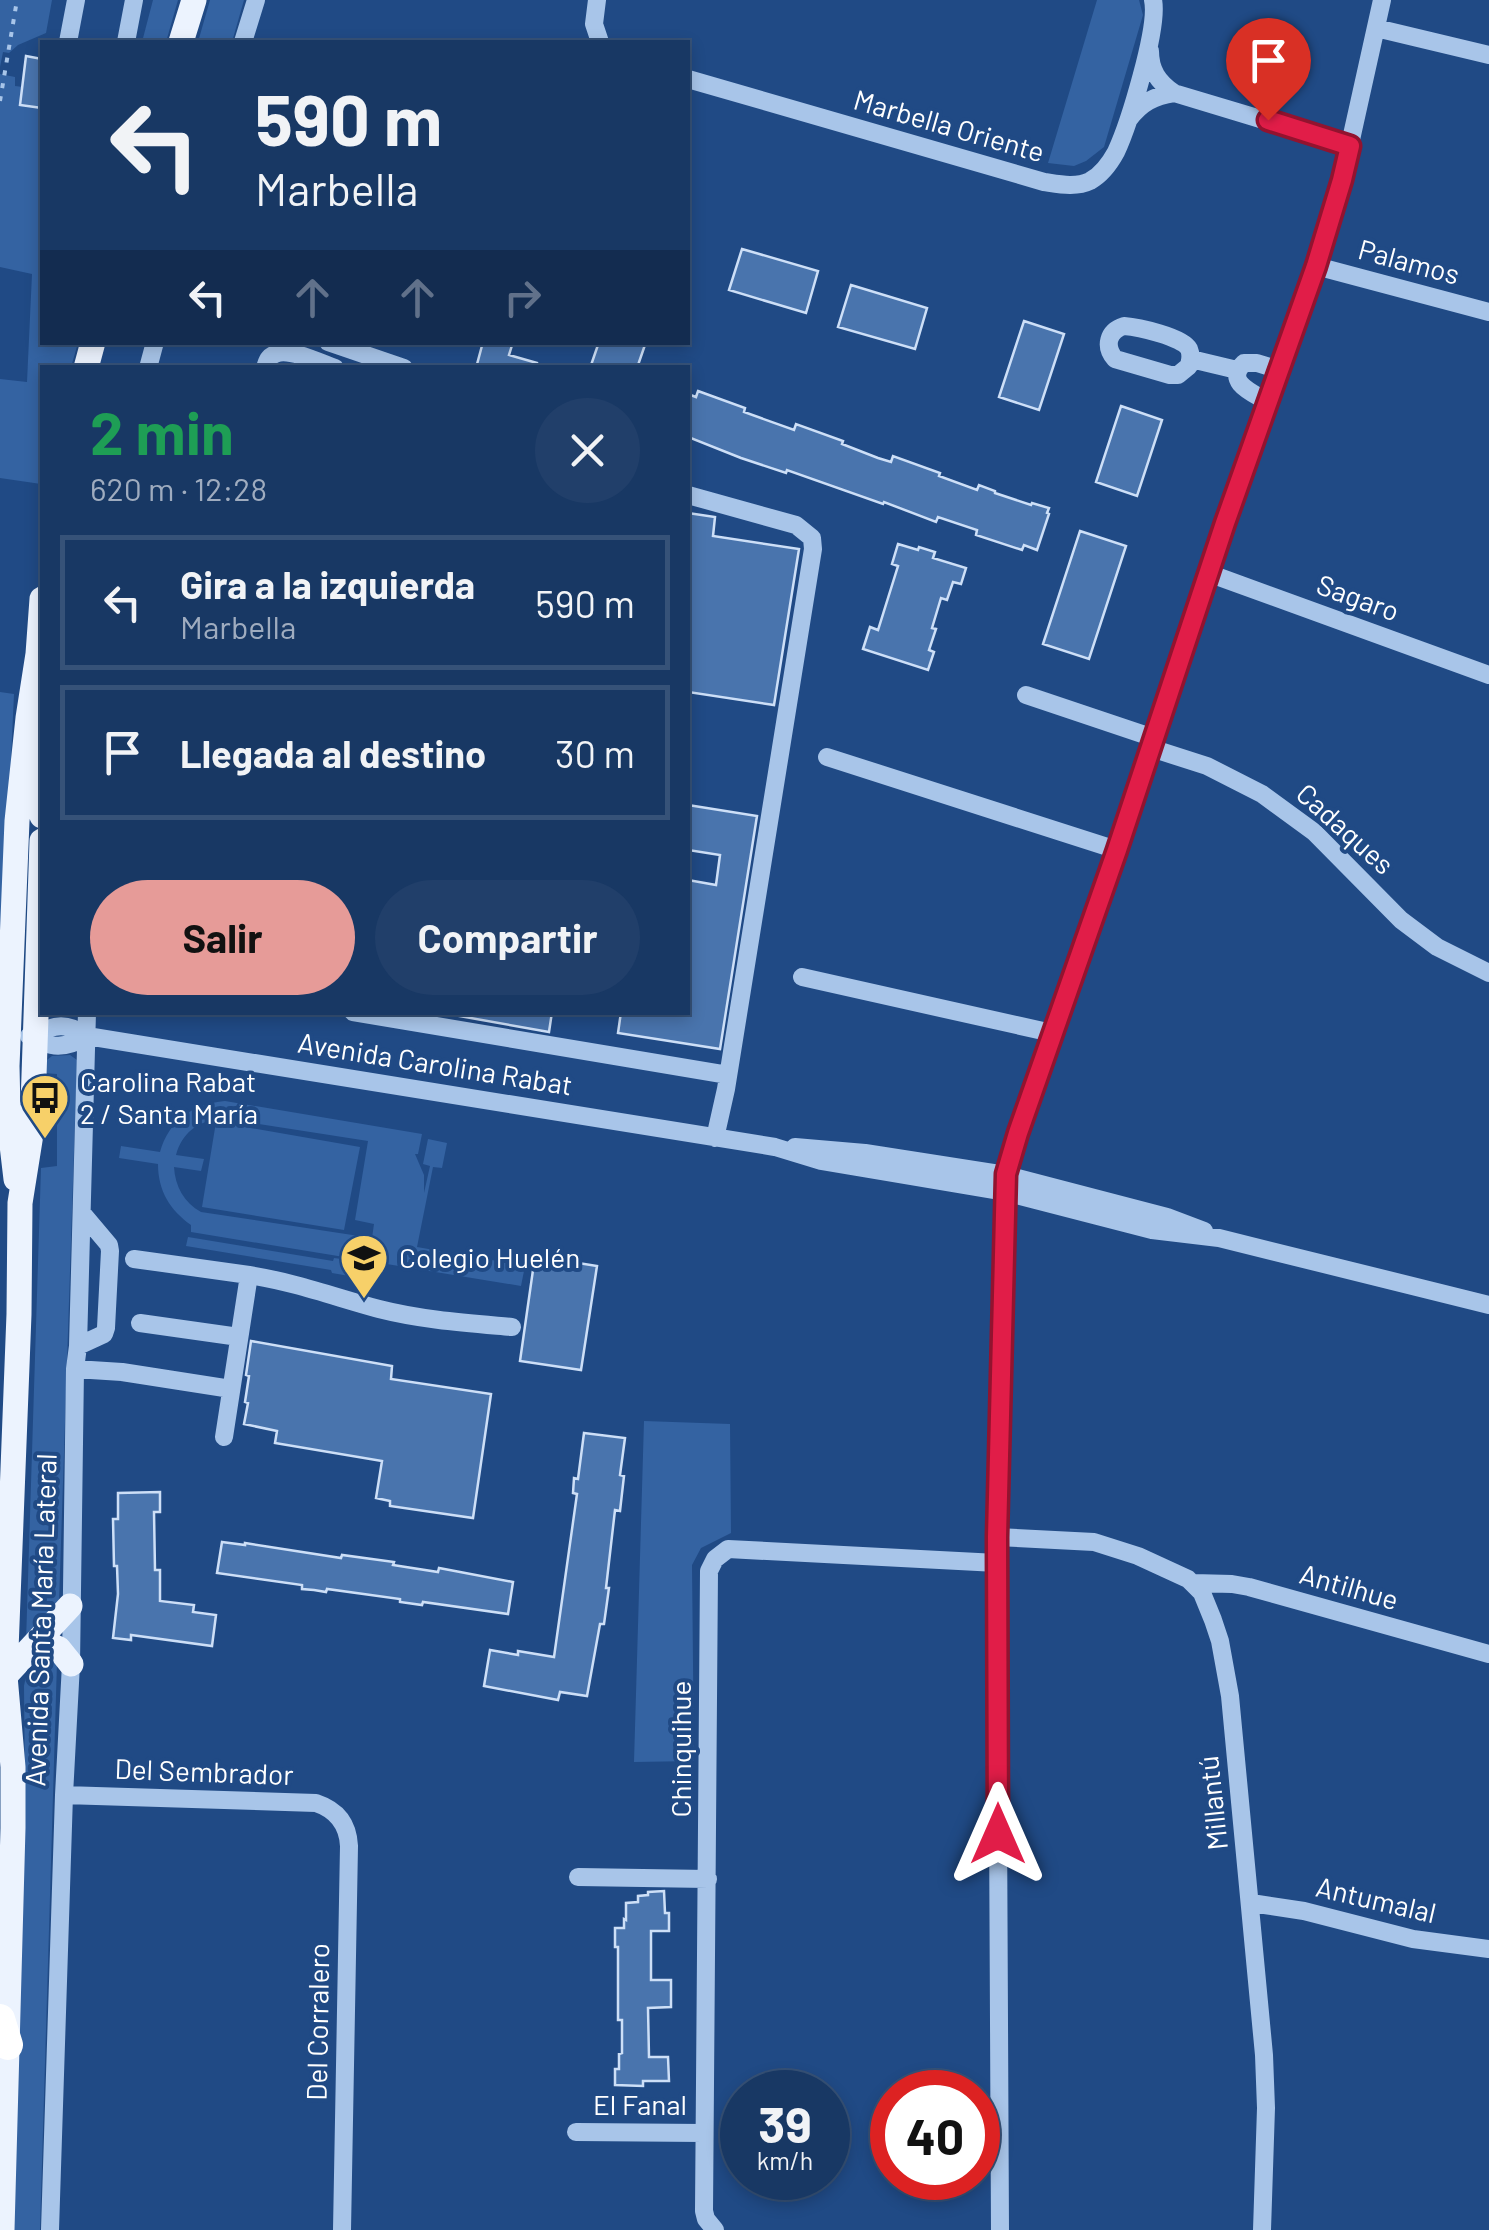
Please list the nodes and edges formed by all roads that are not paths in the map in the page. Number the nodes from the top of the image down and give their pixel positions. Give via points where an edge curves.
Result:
1 (76, 0) edge
2 (134, 0) edge
3 (194, 0) edge
4 (256, 0) edge
5 (597, 0) edge
6 (1154, 0) edge
7 (1382, 0) edge
8 (1376, 28) junction
9 (68, 40) edge
10 (126, 40) edge
11 (182, 40) edge
12 (244, 40) edge
13 (599, 40) edge
14 (1150, 45) junction
15 (1489, 55) edge
16 (690, 80) edge
17 (1174, 93) junction
18 (1124, 128) junction
19 (1350, 146) junction
20 (1316, 266) junction
21 (1489, 312) edge
22 (337, 345) edge
23 (1191, 359) dead end
24 (266, 365) edge
25 (326, 365) edge
26 (395, 365) edge
27 (1236, 370) junction
28 (1280, 370) junction
29 (1268, 402) junction
30 (690, 496) edge
31 (1208, 573) junction
32 (40, 626) edge
33 (38, 654) junction
34 (1489, 675) edge
35 (1026, 695) dead end
36 (40, 735) edge
37 (1152, 743) junction
38 (827, 757) dead end
39 (1117, 850) junction
40 (40, 897) edge
41 (1489, 973) edge
42 (802, 977) dead end
43 (87, 1015) edge
44 (408, 1016) edge
45 (1052, 1033) junction
46 (8, 1035) junction
47 (35, 1036) junction
48 (86, 1036) junction
49 (728, 1075) junction
50 (715, 1138) junction
51 (1005, 1184) junction
52 (20, 1203) junction
53 (82, 1213) junction
54 (134, 1259) dead end
55 (249, 1275) junction
56 (1489, 1305) edge
57 (140, 1323) dead end
58 (512, 1327) dead end
59 (239, 1337) junction
60 (78, 1346) junction
61 (75, 1369) junction
62 (232, 1388) junction
63 (224, 1437) dead end
64 (997, 1537) junction
65 (997, 1563) junction
66 (1193, 1584) junction
67 (70, 1606) junction
68 (39, 1640) junction
69 (1489, 1654) edge
70 (70, 1664) junction
71 (3, 1687) edge
72 (64, 1795) junction
73 (340, 1817) joint
74 (578, 1877) dead end
75 (708, 1879) junction
76 (1251, 1903) junction
77 (1489, 1950) edge
78 (4, 2032) edge
79 (576, 2132) dead end
80 (704, 2133) junction
81 (712, 2228) edge
82 (2, 2230) edge
83 (50, 2230) edge
84 (342, 2230) edge
85 (1000, 2230) edge
86 (1262, 2230) edge

1 - 9 street
2 - 10 street
3 - 11 main road
4 - 12 street
5 - 13 street
6 - 14 street, Marbella Oriente
7 - 8 street
8 - 15 street
8 - 19 street
14 - 17 street via 1154,73
14 - 18 street, Marbella Oriente
16 - 18 street, Marbella Oriente via 1060,185 1090,181 1104,170
17 - 18 street via 1144,103
17 - 19 street
19 - 20 street
20 - 21 street, Palamos
20 - 28 street
22 - 26 street
23 - 27 street
24 - 25 street via 272,354 289,352
27 - 28 street via 1250,362
27 - 29 street via 1240,383
28 - 29 street
29 - 31 street
30 - 49 street via 796,525 812,538 813,549
31 - 34 street, Sagaro
31 - 37 street
32 - 33 main road
33 - 36 main road
33 - 46 main road via 17,821
35 - 37 street, Cadaques
37 - 39 street
37 - 41 street, Cadaques via 1262,794 1314,832 1401,920
38 - 39 street
39 - 45 street
40 - 47 main road
42 - 45 street
43 - 48 street, Avenida Santa María Lateral
44 - 49 street
45 - 51 street
46 - 47 street, Avenida Carolina Rabat
46 - 52 main road via 8,1111
47 - 48 street, Avenida Carolina Rabat via 48,1027 74,1028
47 - 52 main road
48 - 50 street, Avenida Carolina Rabat
48 - 53 street, Avenida Santa María Lateral
49 - 50 street
50 - 51 street, Avenida Carolina Rabat via 825,1148
51 - 56 street, Avenida Carolina Rabat via 1167,1217 1219,1238
51 - 64 street
52 - 71 main road
53 - 60 street, Avenida Santa María Lateral
53 - 60 street via 110,1251 104,1334
54 - 55 street
55 - 58 street via 381,1310
55 - 59 street
57 - 59 street
59 - 62 street
60 - 61 street, Avenida Santa María Lateral
61 - 62 street
61 - 67 street, Avenida Santa María Lateral
62 - 63 street
64 - 65 street
64 - 66 street via 1094,1542
65 - 75 street, Chinquihue via 742,1549 715,1559 709,1571
65 - 85 street
66 - 69 street, Antilhue via 1249,1587
66 - 76 street, Millantú via 1213,1620 1228,1680
67 - 68 main road
67 - 70 street, Avenida Santa María Lateral
68 - 70 main road via 59,1649
68 - 71 main road
70 - 72 street, Avenida Santa María Lateral
71 - 78 main road via 13,1767
72 - 73 street, Del Sembrador via 308,1803
72 - 83 street, Avenida Santa María Lateral
73 - 84 street, Del Corralero via 349,1846
74 - 75 street
75 - 80 street, Chinquihue
76 - 77 street, Antumalal
76 - 86 street, Millantú via 1266,2081
78 - 82 main road
79 - 80 street, El Fanal
80 - 81 street, Chinquihue via 704,2211

